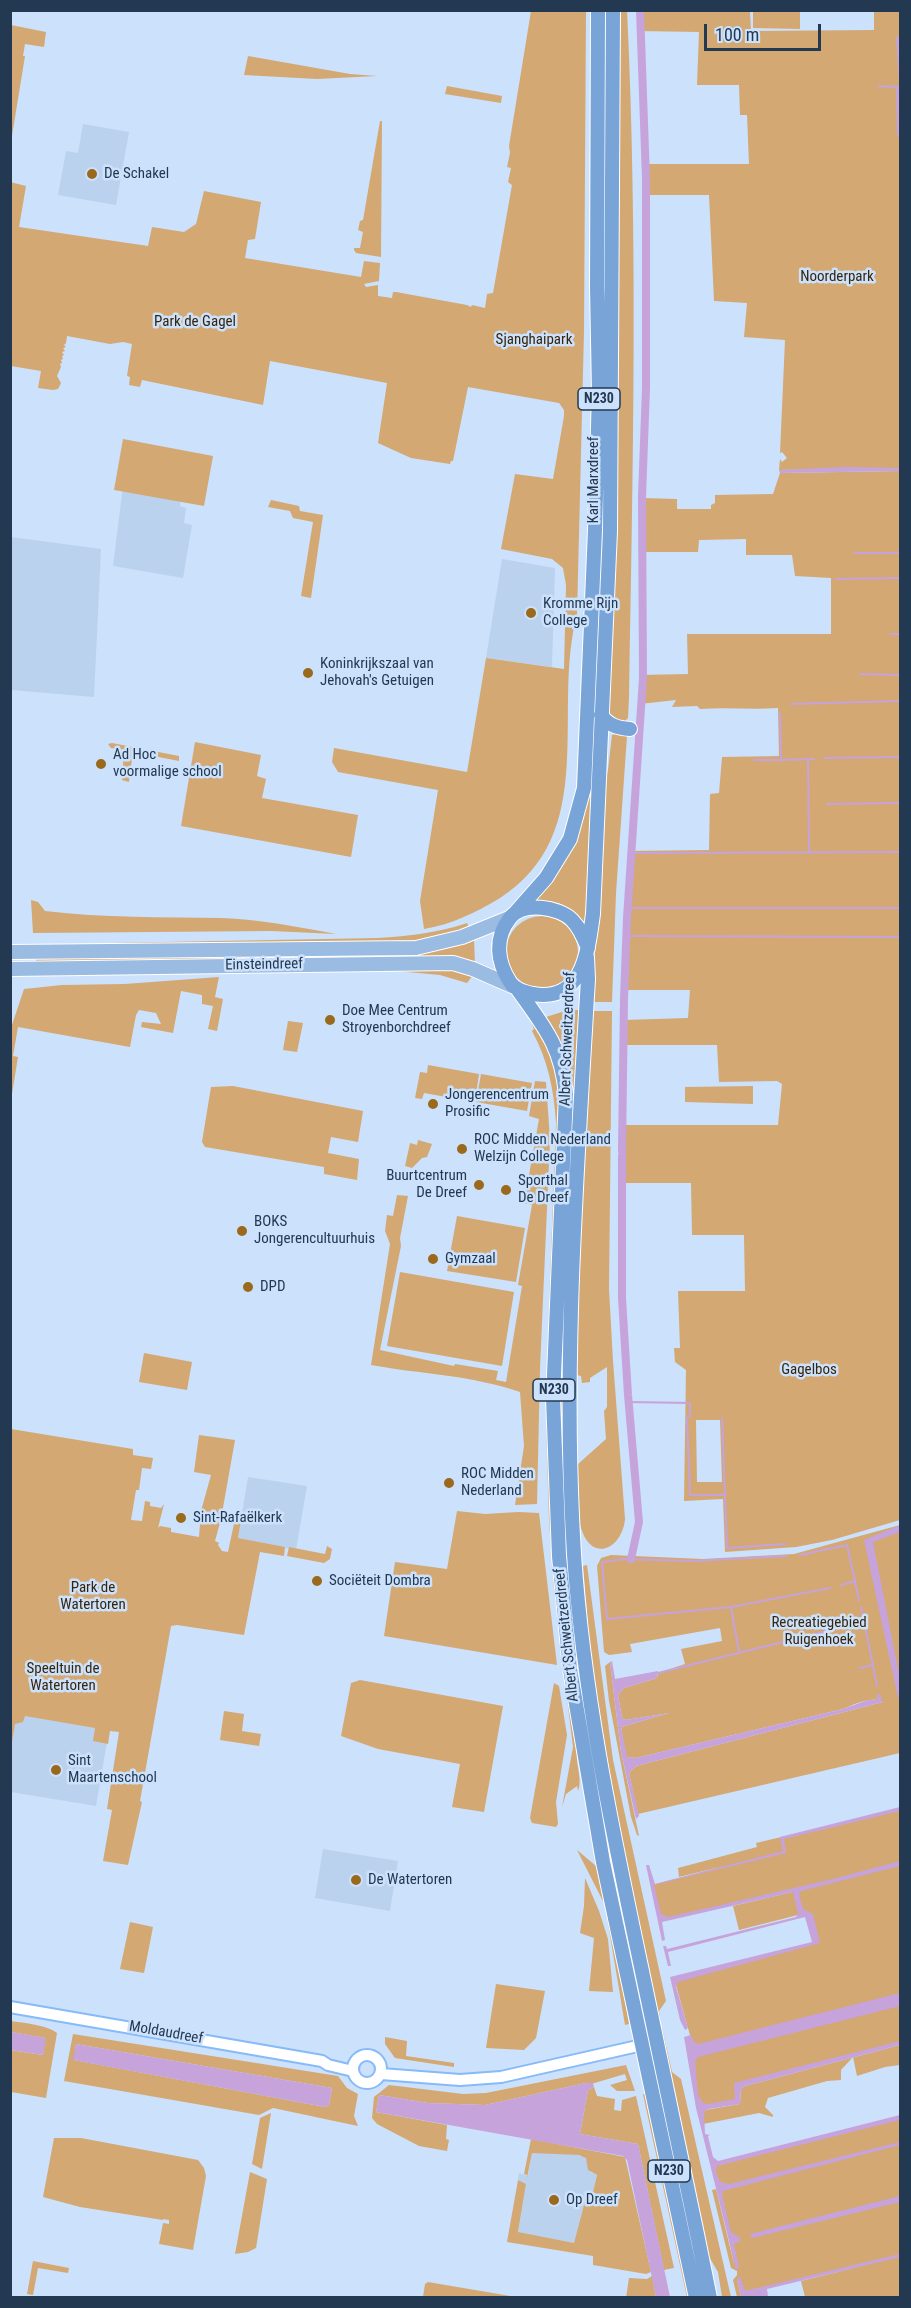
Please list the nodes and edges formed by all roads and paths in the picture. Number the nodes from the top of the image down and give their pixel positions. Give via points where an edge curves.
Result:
1 (598, 10) edge
2 (613, 10) edge
3 (601, 715) junction
4 (600, 747) junction
5 (512, 915) junction
6 (10, 952) edge
7 (587, 953) junction
8 (10, 969) edge
9 (515, 988) junction
10 (10, 2007) edge
11 (654, 2031) junction
12 (642, 2042) junction
13 (662, 2066) junction
14 (354, 2067) junction
15 (381, 2071) junction
16 (696, 2298) edge
17 (710, 2298) edge

1 - 5 highway, Karl Marxdreef / N230 via 599,392 584,788 570,839 546,878
2 - 3 highway, Karl Marxdreef / N230 via 610,531
3 - 4 highway, Karl Marxdreef / N230
3 - 4 highway via 605,721 624,728 607,735
4 - 7 highway, Karl Marxdreef / N230 via 593,914
5 - 6 main road, Einsteindreef via 462,937 416,948
5 - 7 highway, N230 via 539,907 556,909 574,922
5 - 9 highway, N230 via 498,947 502,970
7 - 9 highway, N230 via 575,980 562,989 542,995
7 - 11 highway, Albert Schweitzerdreef / N230 via 573,1261 570,1402 574,1555 601,1774
8 - 9 main road, Einsteindreef via 453,963
9 - 12 highway, Albert Schweitzerdreef / N230 via 551,1037 564,1078 566,1122 554,1398 559,1556 570,1670 588,1786
10 - 14 street, Moldaudreef via 322,2061 330,2059
11 - 12 street
11 - 13 highway, Albert Schweitzerdreef / N230
12 - 13 street
12 - 15 street via 501,2077 460,2080
12 - 16 highway, Albert Schweitzerdreef / N230
13 - 17 highway, Albert Schweitzerdreef / N230
14 - 15 street via 357,2079 364,2083 372,2082
14 - 15 street via 360,2056 368,2054 378,2059

